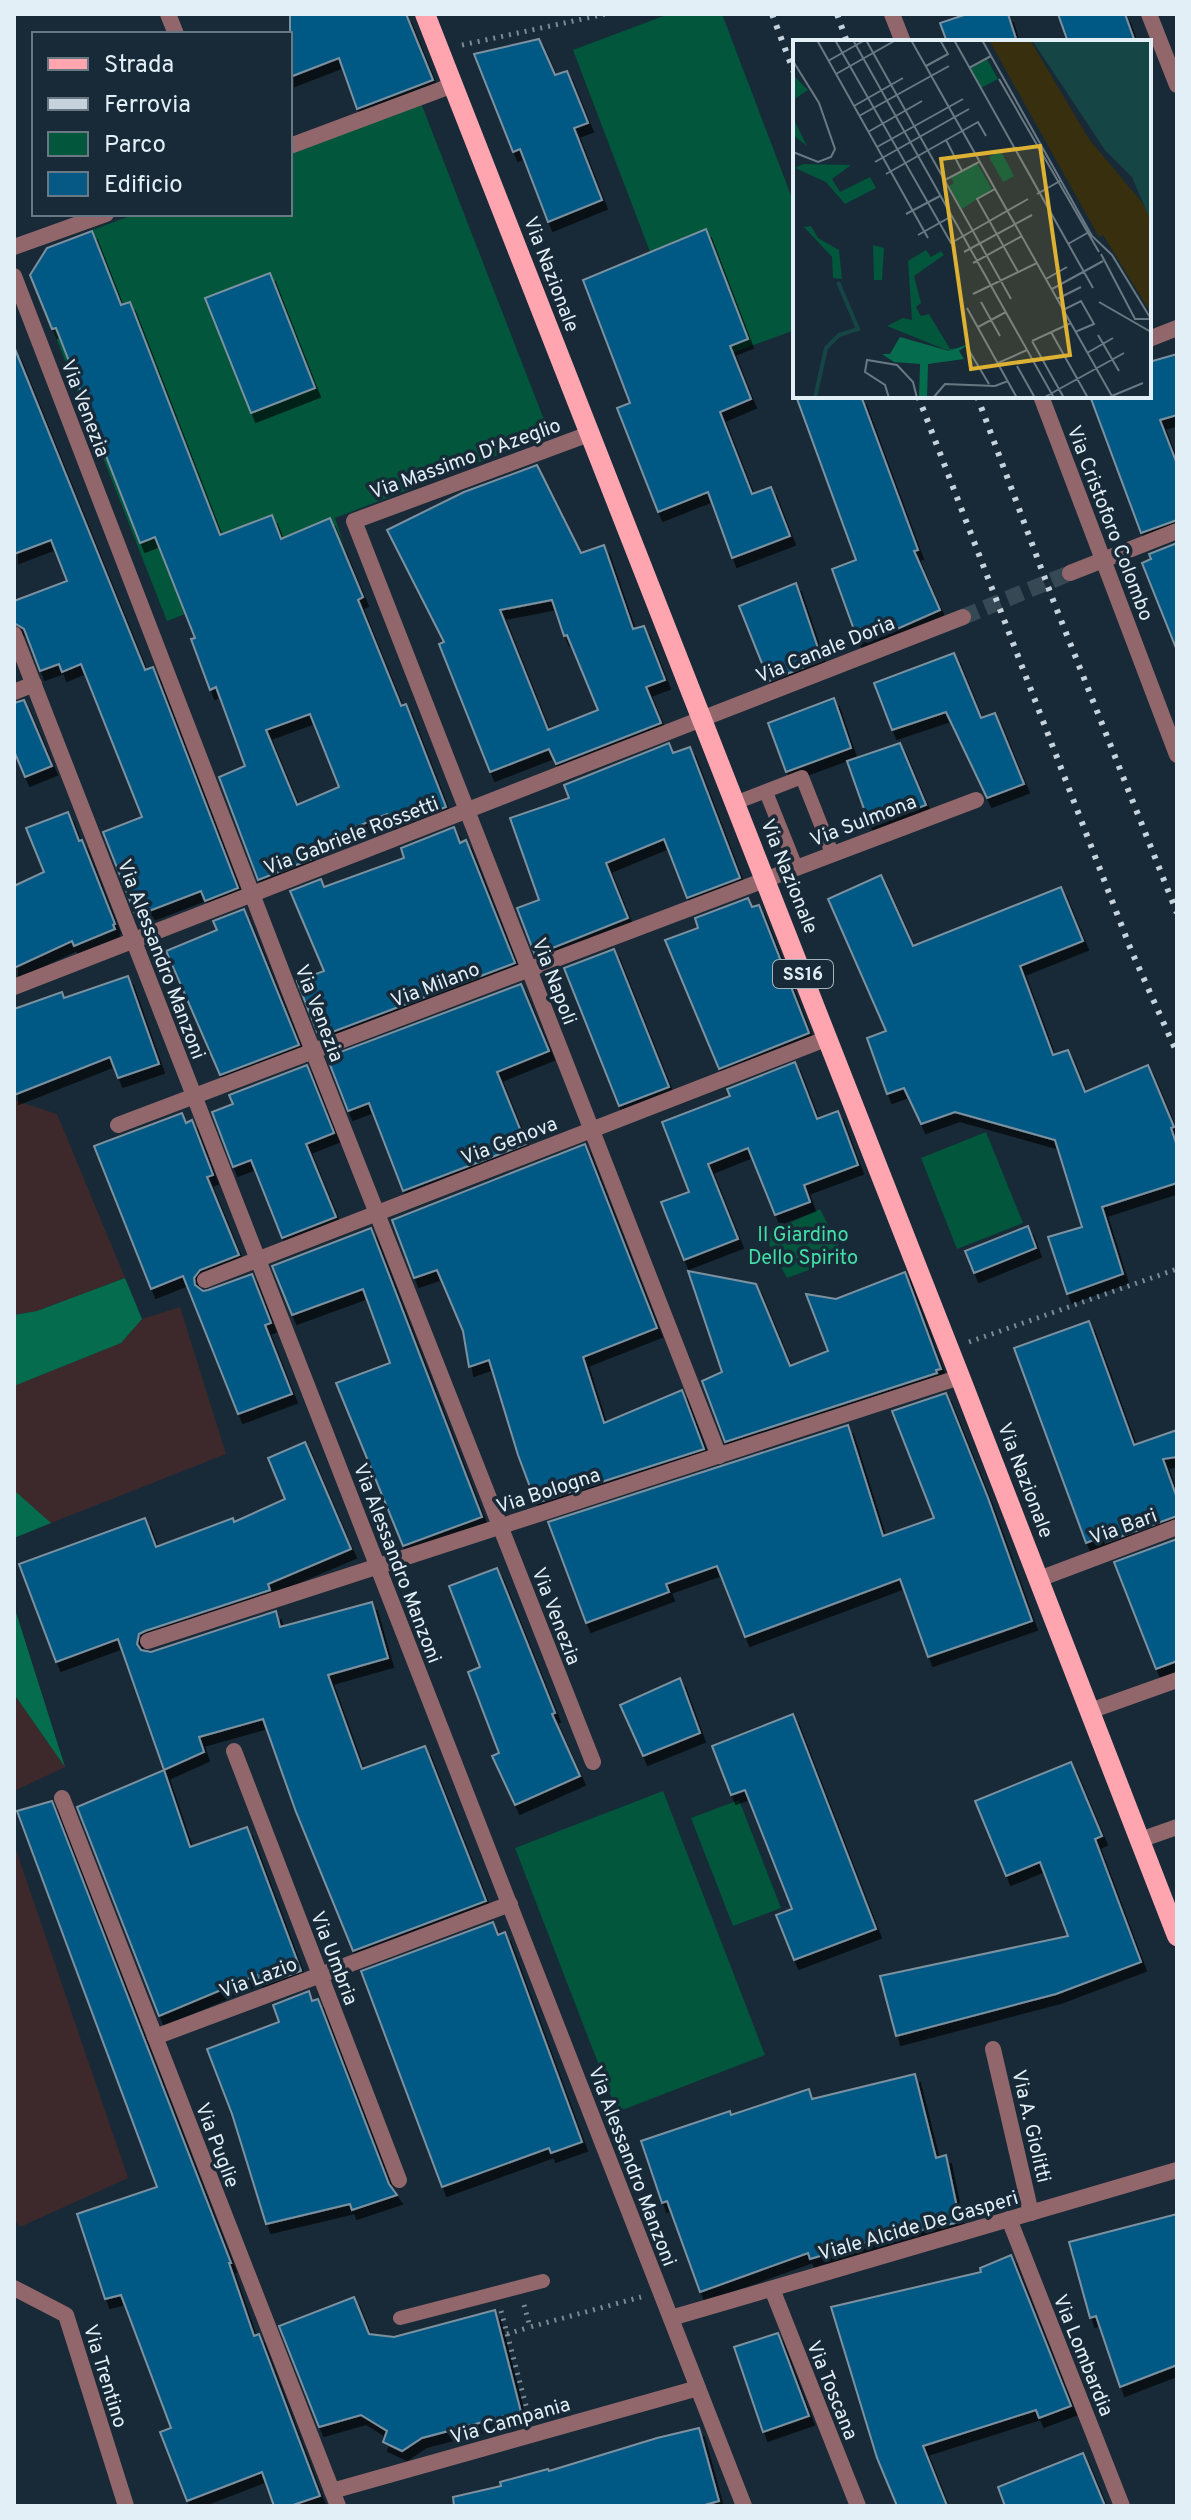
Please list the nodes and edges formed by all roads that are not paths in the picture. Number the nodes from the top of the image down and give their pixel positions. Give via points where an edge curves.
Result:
1 (425, 14) edge
2 (892, 14) edge
3 (1149, 14) edge
4 (902, 40) edge
5 (453, 85) junction
6 (1177, 85) edge
7 (292, 145) edge
8 (100, 216) edge
9 (14, 247) edge
10 (14, 276) edge
11 (1177, 328) edge
12 (1151, 338) edge
13 (1042, 398) edge
14 (589, 434) junction
15 (354, 521) joint
16 (1177, 531) edge
17 (1105, 560) junction
18 (1070, 573) tunnel mouth
19 (963, 617) tunnel mouth
20 (14, 634) edge
21 (34, 684) junction
22 (14, 692) edge
23 (702, 720) junction
24 (1176, 752) edge
25 (766, 792) junction
26 (976, 800) dead end
27 (735, 803) junction
28 (467, 811) junction
29 (832, 853) junction
30 (796, 867) junction
31 (765, 879) junction
32 (252, 895) junction
33 (134, 941) junction
34 (529, 969) junction
35 (14, 987) edge
36 (828, 1038) junction
37 (313, 1052) junction
38 (194, 1096) junction
39 (118, 1125) dead end
40 (591, 1130) junction
41 (377, 1213) junction
42 (258, 1259) junction
43 (205, 1280) dead end
44 (960, 1377) junction
45 (719, 1456) junction
46 (500, 1526) junction
47 (1177, 1527) edge
48 (378, 1566) junction
49 (1039, 1579) junction
50 (148, 1641) dead end
51 (1177, 1680) edge
52 (1090, 1711) junction
53 (234, 1751) dead end
54 (593, 1762) dead end
55 (62, 1798) dead end
56 (1177, 1827) edge
57 (1140, 1840) junction
58 (510, 1904) junction
59 (1177, 1936) edge
60 (320, 1975) junction
61 (155, 2037) junction
62 (993, 2049) dead end
63 (1177, 2170) edge
64 (399, 2180) dead end
65 (1031, 2213) junction
66 (1009, 2219) junction
67 (543, 2281) dead end
68 (14, 2288) edge
69 (772, 2289) junction
70 (400, 2318) dead end
71 (671, 2318) junction
72 (698, 2388) junction
73 (335, 2498) edge
74 (126, 2506) edge
75 (744, 2506) edge
76 (858, 2506) edge
77 (1122, 2506) edge

1 - 5 main road, Via Nazionale / SS16
2 - 4 street
3 - 6 street
5 - 7 street
5 - 14 main road, Via Nazionale / SS16
8 - 9 street
10 - 32 street, Via Venezia
11 - 12 street
13 - 17 street, Via Cristoforo Colombo
14 - 15 street, Via Massimo D'Azeglio
14 - 23 main road, Via Nazionale / SS16
15 - 28 street, Via Napoli
16 - 17 street
17 - 18 street
17 - 24 street, Via Cristoforo Colombo
19 - 23 street, Via Canale Doria
20 - 21 street, Via Alessandro Manzoni
21 - 22 street
21 - 33 street, Via Alessandro Manzoni
23 - 27 main road, Via Nazionale / SS16
23 - 28 street, Via Gabriele Rossetti
25 - 27 lane
25 - 29 lane via 802,777
25 - 30 lane
26 - 29 street, Via Sulmona
27 - 31 main road, Via Nazionale / SS16
28 - 32 street, Via Gabriele Rossetti
28 - 34 street, Via Napoli
29 - 30 street, Via Sulmona
30 - 31 street, Via Sulmona
31 - 34 street, Via Milano
31 - 36 main road, Via Nazionale / SS16
32 - 33 street, Via Gabriele Rossetti
32 - 37 street, Via Venezia
33 - 35 street, Via Gabriele Rossetti
33 - 38 street, Via Alessandro Manzoni
34 - 37 street, Via Milano
34 - 40 street, Via Napoli
36 - 40 street, Via Genova
36 - 44 main road, Via Nazionale / SS16
37 - 38 street, Via Milano
37 - 41 street, Via Venezia
38 - 39 street, Via Milano
38 - 42 street, Via Alessandro Manzoni
40 - 41 street, Via Genova
40 - 45 street, Via Napoli
41 - 42 street, Via Genova
41 - 46 street, Via Venezia
42 - 43 street, Via Genova
42 - 48 street, Via Alessandro Manzoni
44 - 45 street, Via Bologna
44 - 49 main road, Via Nazionale / SS16
45 - 46 street, Via Bologna
46 - 48 street, Via Bologna
46 - 54 street, Via Venezia
47 - 49 street, Via Bari
48 - 50 street, Via Bologna
48 - 58 street, Via Alessandro Manzoni
49 - 52 main road, Via Nazionale / SS16
51 - 52 street
52 - 57 main road, Via Nazionale / SS16
53 - 60 street, Via Umbria
55 - 61 street, Via Puglie
56 - 57 street
57 - 59 main road, Via Nazionale / SS16
58 - 60 street, Via Lazio
58 - 71 street, Via Alessandro Manzoni
60 - 61 street, Via Lazio
60 - 64 street, Via Umbria
61 - 73 street, Via Puglie
62 - 65 street, Via A. Giolitti
63 - 65 street, Viale Alcide De Gasperi
65 - 66 street, Viale Alcide De Gasperi
66 - 69 street, Viale Alcide De Gasperi
66 - 77 street, Via Lombardia
67 - 70 lane
68 - 74 street, Via Trentino via 66,2315
69 - 71 street, Viale Alcide De Gasperi
69 - 76 street, Via Toscana
71 - 72 street, Via Alessandro Manzoni
72 - 73 street, Via Campania
72 - 75 street, Via Alessandro Manzoni

